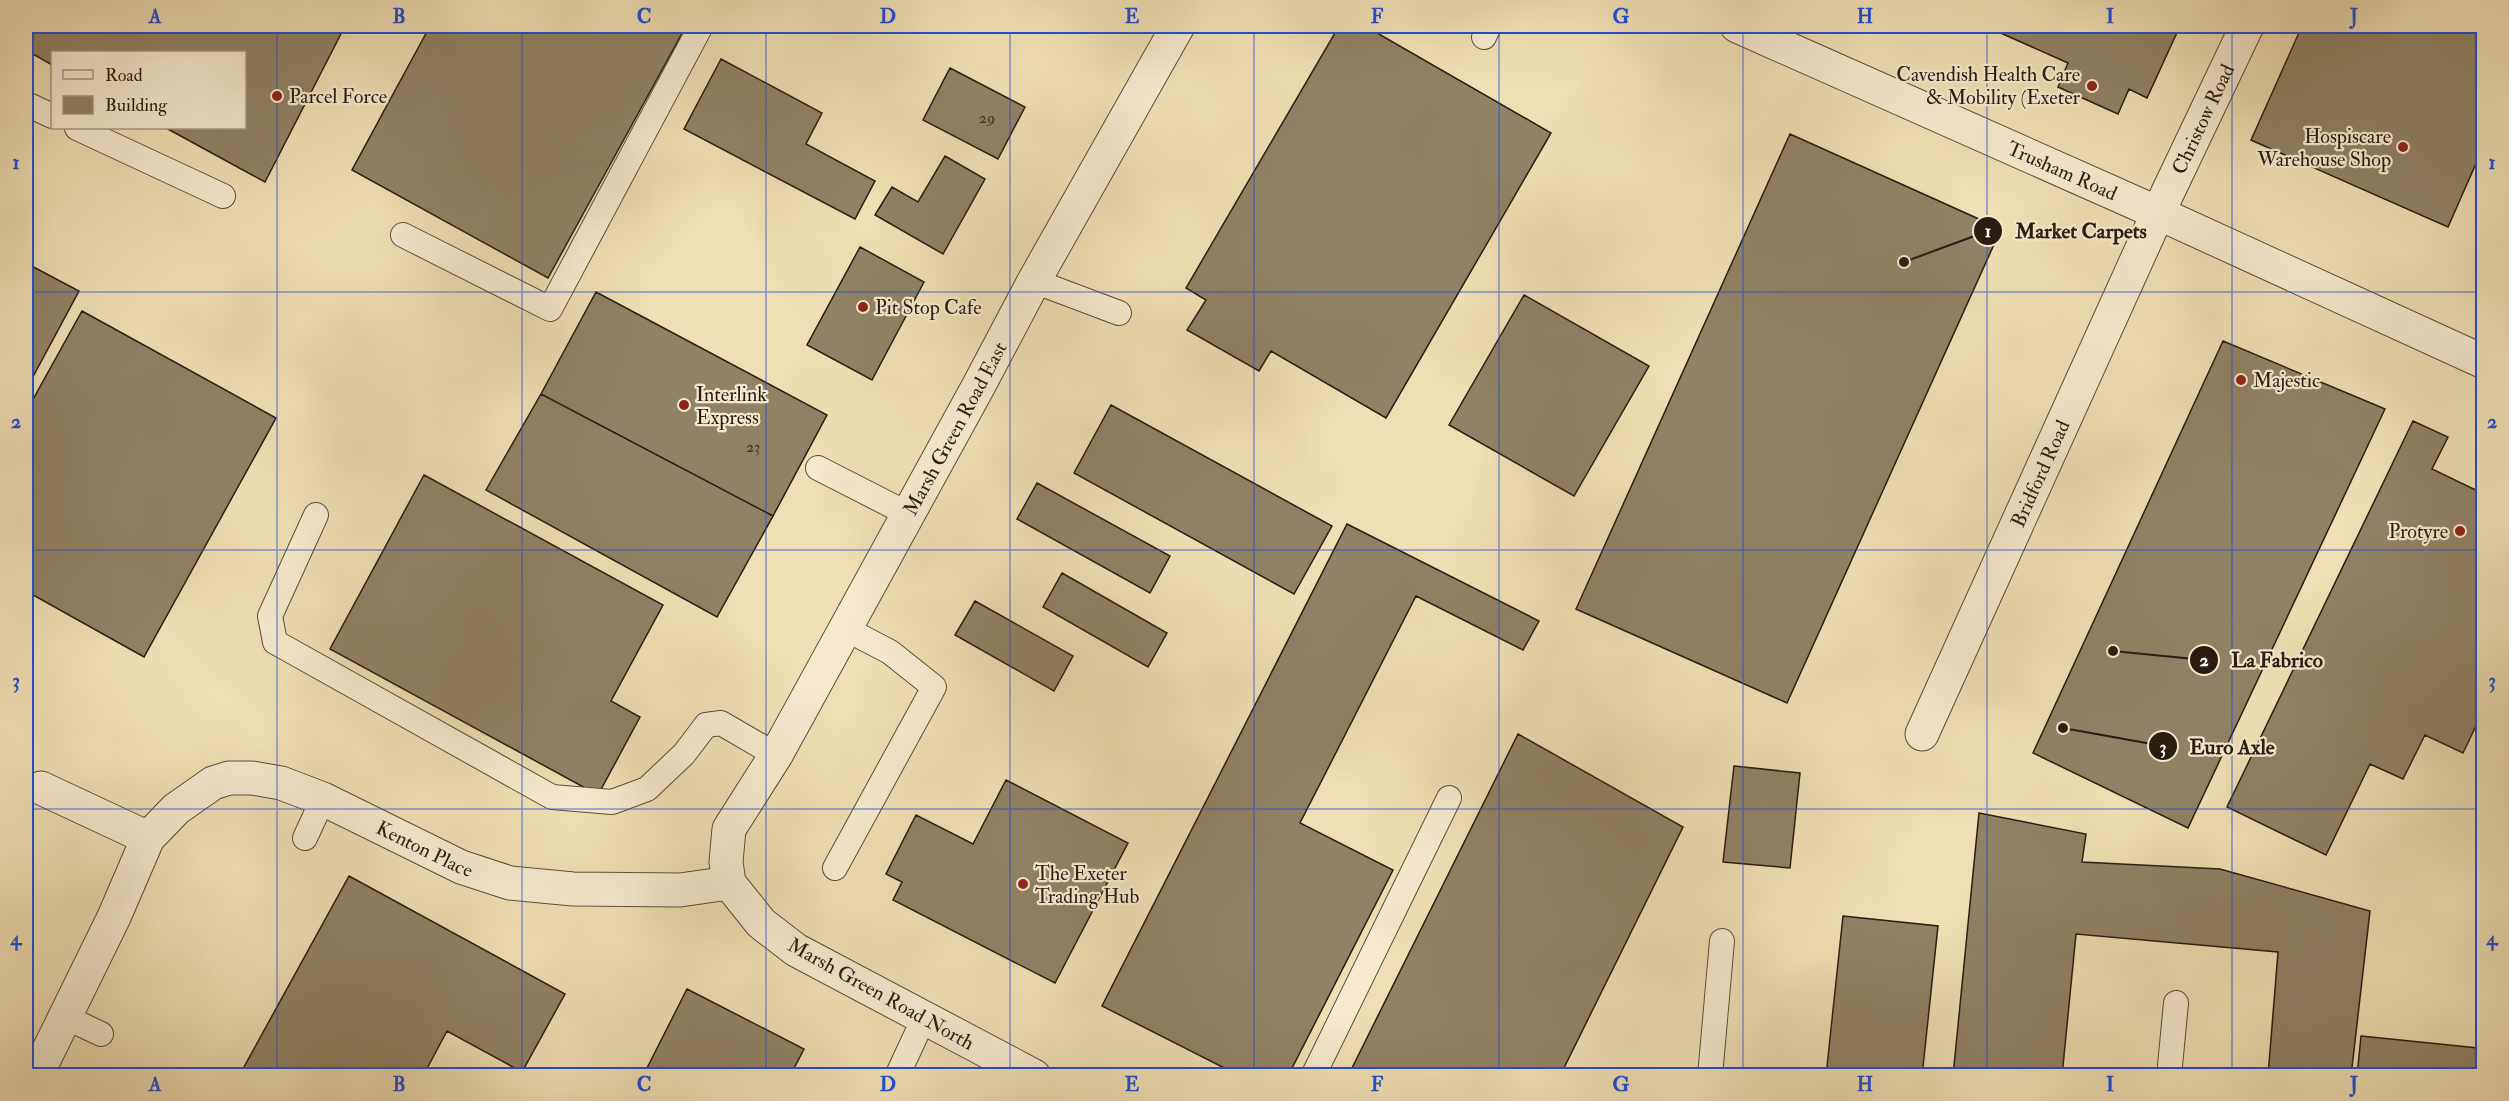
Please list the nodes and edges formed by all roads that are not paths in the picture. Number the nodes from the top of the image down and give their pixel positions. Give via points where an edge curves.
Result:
1 (701, 26) edge
2 (1178, 26) edge
3 (2247, 26) edge
4 (1754, 29) edge
5 (26, 108) edge
6 (51, 116) edge
7 (79, 129) edge
8 (223, 196) dead end
9 (2158, 213) junction
10 (403, 235) dead end
11 (1034, 281) junction
12 (1119, 313) dead end
13 (2484, 362) edge
14 (818, 468) dead end
15 (316, 514) dead end
16 (908, 514) junction
17 (846, 629) junction
18 (1922, 734) dead end
19 (776, 755) junction
20 (40, 788) dead end
21 (1449, 798) dead end
22 (322, 799) junction
23 (148, 838) junction
24 (305, 838) dead end
25 (835, 868) dead end
26 (729, 884) junction
27 (1722, 941) dead end
28 (2176, 1003) dead end
29 (65, 1017) junction
30 (924, 1018) junction
31 (101, 1034) dead end
32 (36, 1076) edge
33 (897, 1076) edge
34 (1034, 1076) edge
35 (1313, 1076) edge
36 (1710, 1076) edge
37 (2169, 1076) edge

1 - 10 lane via 550,309
2 - 11 street, Marsh Green Road East
3 - 9 street, Christow Road
4 - 9 street, Trusham Road
5 - 6 lane via 31,106
7 - 8 lane
9 - 13 street, Trusham Road
9 - 18 street, Bridford Road
11 - 12 lane
11 - 16 street, Marsh Green Road East
14 - 16 lane
15 - 19 lane via 270,616 275,642 552,797 612,802 647,789 684,754 706,725 721,723
16 - 17 street, Marsh Green Road East
17 - 19 street, Marsh Green Road East
17 - 25 lane via 890,652 934,687
19 - 26 street, Marsh Green Road East via 729,829
20 - 23 street
21 - 35 lane
22 - 23 street, Kenton Place via 281,783 229,778 200,790
22 - 24 lane
22 - 26 street, Kenton Place via 452,862 510,883 573,889 680,890
23 - 29 street, Kenton Place
26 - 30 street, Marsh Green Road North via 761,923 796,950
27 - 36 lane
28 - 37 lane
29 - 31 lane
29 - 32 street, Kenton Place
30 - 33 lane
30 - 34 street, Marsh Green Road North

